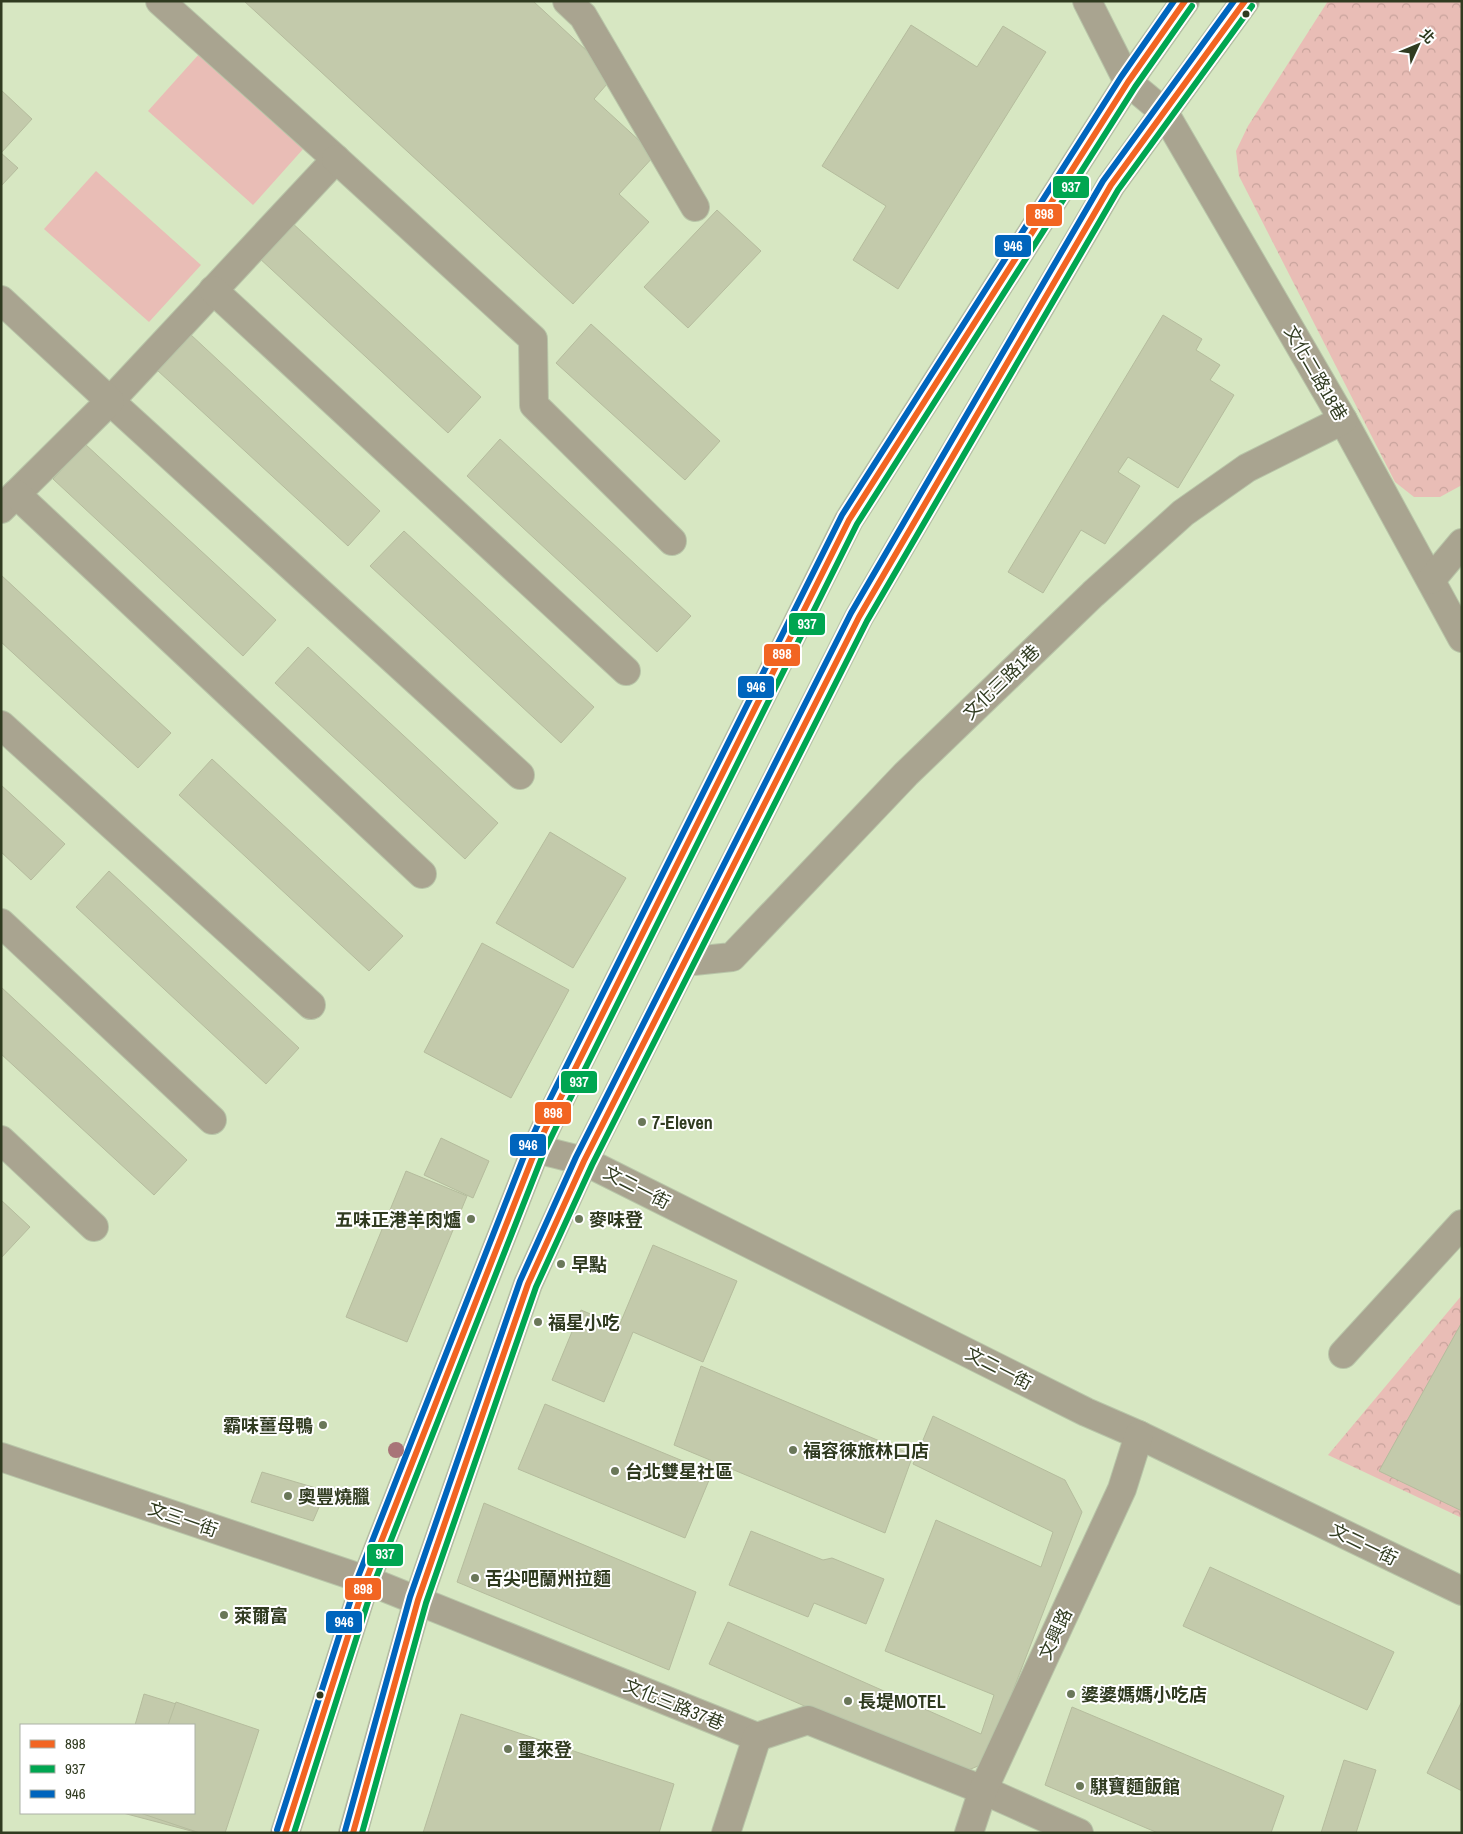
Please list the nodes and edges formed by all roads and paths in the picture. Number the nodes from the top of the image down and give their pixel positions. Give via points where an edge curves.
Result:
1 (160, 1) edge
2 (567, 1) edge
3 (1087, 1) edge
4 (1185, 1) edge
5 (1245, 1) edge
6 (1128, 82) junction
7 (1164, 112) junction
8 (336, 159) junction
9 (695, 206) dead end
10 (213, 290) junction
11 (1, 300) edge
12 (110, 401) junction
13 (1343, 420) junction
14 (8, 502) edge
15 (672, 541) dead end
16 (1462, 542) edge
17 (1430, 580) junction
18 (1462, 638) edge
19 (626, 671) dead end
20 (1, 724) edge
21 (520, 775) dead end
22 (422, 874) dead end
23 (1, 923) edge
24 (684, 962) junction
25 (311, 1005) dead end
26 (212, 1120) dead end
27 (1, 1140) edge
28 (536, 1149) junction
29 (584, 1161) junction
30 (1462, 1224) edge
31 (94, 1227) dead end
32 (1342, 1354) dead end
33 (1140, 1434) junction
34 (1, 1457) edge
35 (366, 1580) junction
36 (1462, 1591) edge
37 (418, 1600) junction
38 (757, 1737) junction
39 (983, 1790) junction
40 (285, 1833) edge
41 (353, 1833) edge
42 (726, 1833) edge
43 (969, 1833) edge
44 (1079, 1833) edge

1 - 8 street
2 - 9 street via 583,16
3 - 6 street
4 - 6 street
5 - 7 street
6 - 7 street
6 - 28 street via 850,520
7 - 13 street, 文化二路18巷
7 - 24 street via 1111,184 860,617
8 - 10 street
8 - 15 street via 533,339 534,405
10 - 12 street
10 - 19 street
11 - 12 street
12 - 14 street
12 - 21 street
13 - 17 street, 文化二路18巷
13 - 24 street, 文化三路1巷 via 1246,468 1184,514 1093,594 906,774 732,957
14 - 22 street
16 - 17 street
17 - 18 street, 文化二路18巷
20 - 25 street
23 - 26 street
24 - 29 street
27 - 31 street
28 - 29 street, 文二一街
28 - 35 street
29 - 33 street, 文二一街 via 1086,1412
29 - 37 street via 528,1284
30 - 32 street
33 - 36 street, 文二一街
33 - 39 street, 文興路 via 1122,1489
34 - 35 street, 文三一街
35 - 37 street, 文化三路37巷
35 - 40 street
37 - 38 street, 文化三路37巷
37 - 41 street
38 - 39 street via 808,1720
38 - 42 street
39 - 43 street, 文興路
39 - 44 street

